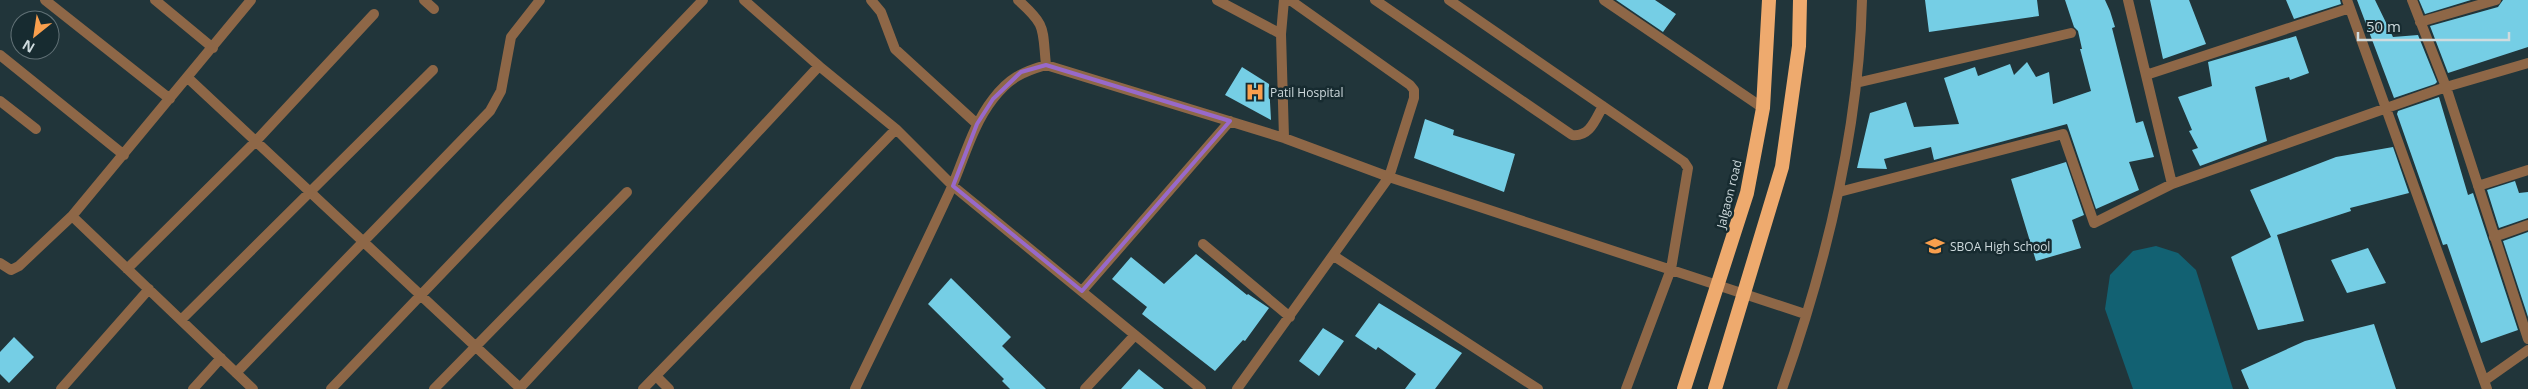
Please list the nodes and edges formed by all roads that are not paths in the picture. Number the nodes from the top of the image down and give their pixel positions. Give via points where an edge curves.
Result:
1 (45, 0) edge
2 (154, 0) edge
3 (251, 0) edge
4 (424, 0) edge
5 (540, 0) edge
6 (703, 0) edge
7 (744, 0) edge
8 (871, 0) edge
9 (1018, 0) edge
10 (1218, 0) edge
11 (1284, 0) edge
12 (1290, 0) edge
13 (1375, 0) edge
14 (1449, 0) edge
15 (1604, 0) edge
16 (1769, 0) edge
17 (1800, 0) edge
18 (1862, 0) edge
19 (2128, 0) edge
20 (2412, 0) edge
21 (2496, 0) edge
22 (2349, 4) edge
23 (434, 9) dead end
24 (374, 14) dead end
25 (2420, 22) junction
26 (2071, 33) dead end
27 (1281, 34) junction
28 (213, 48) junction
29 (0, 55) edge
30 (2528, 63) edge
31 (1046, 65) junction
32 (819, 66) junction
33 (433, 70) dead end
34 (2146, 75) junction
35 (188, 78) junction
36 (1856, 83) junction
37 (2446, 86) junction
38 (170, 99) junction
39 (0, 101) edge
40 (1603, 106) junction
41 (2386, 107) junction
42 (1763, 108) junction
43 (1230, 121) junction
44 (977, 124) junction
45 (36, 129) dead end
46 (896, 129) junction
47 (1284, 138) junction
48 (256, 140) junction
49 (124, 155) junction
50 (2528, 170) edge
51 (1389, 177) junction
52 (2172, 184) junction
53 (953, 186) junction
54 (2478, 186) junction
55 (311, 192) junction
56 (627, 192) dead end
57 (1838, 192) junction
58 (72, 216) junction
59 (2528, 225) edge
60 (2494, 236) junction
61 (366, 242) junction
62 (1203, 244) dead end
63 (1334, 256) junction
64 (0, 263) edge
65 (1671, 268) junction
66 (127, 269) junction
67 (1718, 284) junction
68 (149, 290) junction
69 (1082, 291) junction
70 (1744, 293) junction
71 (421, 294) junction
72 (1805, 314) junction
73 (1290, 317) junction
74 (181, 320) junction
75 (1135, 335) junction
76 (2528, 339) edge
77 (476, 347) junction
78 (2528, 350) edge
79 (221, 358) junction
80 (236, 373) junction
81 (656, 376) junction
82 (2485, 385) edge
83 (61, 389) edge
84 (193, 389) edge
85 (253, 389) edge
86 (330, 389) edge
87 (434, 389) edge
88 (519, 389) edge
89 (643, 389) edge
90 (669, 389) edge
91 (854, 389) edge
92 (1085, 389) edge
93 (1201, 389) edge
94 (1237, 389) edge
95 (1538, 389) edge
96 (1626, 389) edge
97 (1684, 389) edge
98 (1714, 389) edge
99 (1782, 389) edge

1 - 38 street
2 - 28 street
3 - 28 street
4 - 23 street
5 - 61 street via 511,37 500,91 490,111
6 - 71 street
7 - 32 street
8 - 44 street via 881,12 899,53
9 - 31 street via 1042,26
10 - 27 street
11 - 27 street
12 - 51 street via 1414,90
13 - 40 street via 1572,135 1587,133
14 - 40 street
15 - 42 street
16 - 42 highway, Jalgaon road
17 - 70 highway via 1799,46 1782,166
18 - 36 street
19 - 34 street
20 - 25 street
21 - 25 street
22 - 34 street
22 - 41 street
24 - 48 street
25 - 37 street
26 - 36 street
27 - 47 street
28 - 35 street
29 - 49 street
30 - 37 street
31 - 43 street
31 - 44 street via 1021,72 1004,86
32 - 46 street
32 - 88 street
33 - 55 street
34 - 52 street
35 - 38 street
35 - 48 street
36 - 57 street
37 - 41 street
37 - 54 street
38 - 49 street
39 - 45 street
40 - 65 street via 1688,168
41 - 52 street
41 - 82 street
42 - 67 highway, Jalgaon road via 1747,193
43 - 47 street
43 - 69 street
44 - 53 street
46 - 53 street
46 - 81 street
47 - 51 street
48 - 55 street
48 - 66 street
49 - 58 street
50 - 54 street
51 - 63 street
51 - 65 street
52 - 57 street via 2094,223 2063,134
53 - 69 street
53 - 91 street
54 - 60 street
55 - 61 street
55 - 74 street
56 - 77 street
57 - 72 street
58 - 64 street via 20,266 11,270
58 - 66 street
59 - 60 street
60 - 76 street
61 - 71 street
61 - 80 street
62 - 73 street
63 - 73 street
63 - 95 street
65 - 67 street
65 - 96 street
66 - 68 street
67 - 70 street
67 - 97 highway, Jalgaon road
68 - 74 street
68 - 83 street
69 - 75 street
70 - 72 street
70 - 98 highway
71 - 77 street
71 - 86 street
72 - 99 street
73 - 94 street
74 - 79 street
75 - 92 street
75 - 93 street
77 - 87 street
77 - 88 street
78 - 82 street
79 - 80 street
79 - 84 street
80 - 85 street
81 - 89 street
81 - 90 street

